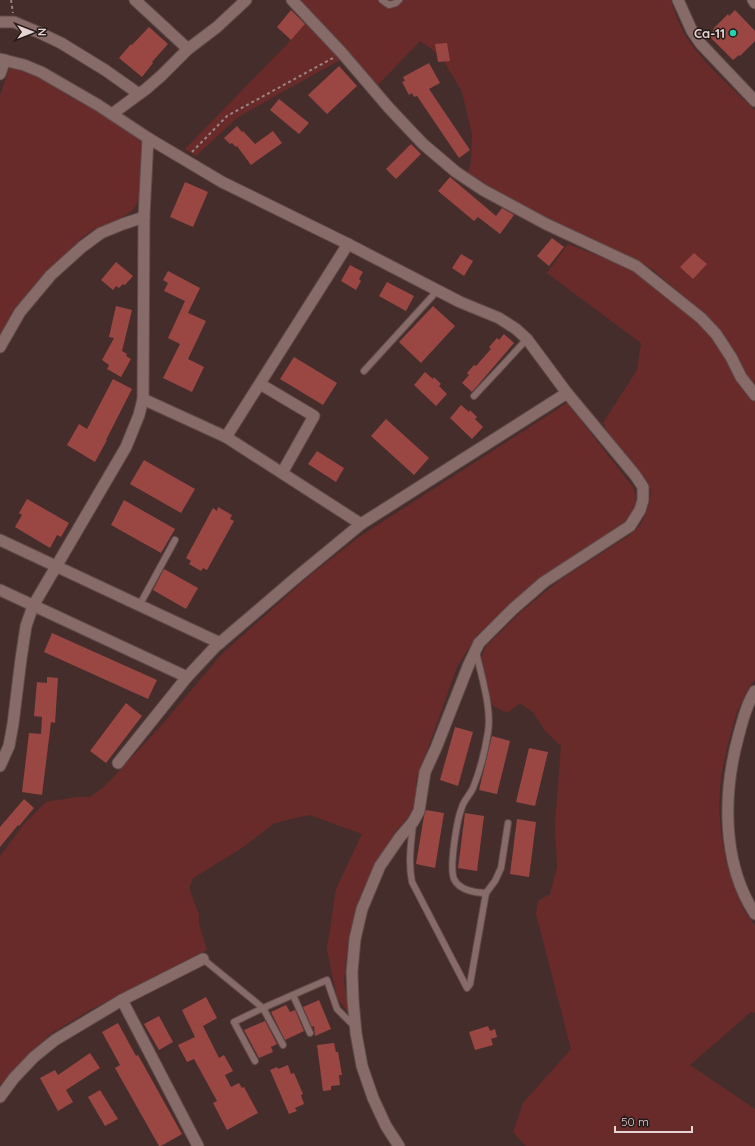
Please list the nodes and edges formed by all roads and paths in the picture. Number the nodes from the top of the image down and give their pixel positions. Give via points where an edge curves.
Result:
1 (135, 0) edge
2 (246, 0) edge
3 (292, 0) edge
4 (382, 0) edge
5 (399, 0) edge
6 (678, 0) edge
7 (753, 0) edge
8 (755, 3) edge
9 (0, 22) edge
10 (188, 49) junction
11 (342, 53) junction
12 (2, 59) edge
13 (0, 74) edge
14 (139, 94) junction
15 (755, 101) edge
16 (112, 114) junction
17 (148, 138) junction
18 (184, 160) junction
19 (144, 217) junction
20 (348, 244) junction
21 (437, 291) junction
22 (527, 339) junction
23 (0, 348) edge
24 (364, 371) dead end
25 (260, 384) junction
26 (567, 393) junction
27 (755, 395) edge
28 (474, 396) dead end
29 (144, 399) junction
30 (226, 438) junction
31 (282, 473) junction
32 (361, 524) junction
33 (0, 540) edge
34 (175, 540) dead end
35 (56, 567) junction
36 (0, 590) edge
37 (33, 606) junction
38 (139, 606) junction
39 (220, 643) junction
40 (476, 651) junction
41 (187, 677) junction
42 (755, 691) edge
43 (118, 763) dead end
44 (0, 766) edge
45 (413, 822) junction
46 (508, 823) dead end
47 (486, 892) junction
48 (755, 914) edge
49 (203, 959) joint
50 (293, 995) junction
51 (122, 1000) junction
52 (263, 1008) junction
53 (356, 1027) junction
54 (310, 1033) dead end
55 (283, 1045) dead end
56 (255, 1061) dead end
57 (0, 1097) edge
58 (198, 1146) edge
59 (399, 1146) edge

1 - 10 street
2 - 10 street via 218,27
3 - 11 street
4 - 5 lane via 389,5
6 - 15 street via 697,37
7 - 8 street
9 - 14 street via 14,22 61,43
10 - 14 street
11 - 18 path via 227,116
11 - 27 street via 404,124 456,172 483,190 546,224 636,266 666,289 716,334 741,377
12 - 13 street
12 - 16 street via 41,72
14 - 16 street
16 - 17 street
17 - 18 street
17 - 19 street
18 - 20 street via 222,182
19 - 23 street via 101,233 82,247 52,275 20,312
19 - 29 street
20 - 21 street
20 - 25 street
21 - 22 street via 499,318 516,328
21 - 24 lane
22 - 26 street
22 - 28 lane
25 - 30 street
25 - 31 street via 314,416
26 - 32 street
26 - 40 street via 636,475 642,487 643,500 640,510 630,526 544,582 484,638
29 - 30 street
29 - 35 street via 126,447
30 - 31 street
31 - 32 street
32 - 39 street
33 - 35 street
34 - 38 lane
35 - 37 street
35 - 38 street
36 - 37 street
37 - 41 street
37 - 44 street via 26,626 9,746
38 - 39 street
39 - 41 street
40 - 45 street via 425,772 419,811
40 - 47 lane via 490,722 473,790 462,805 458,818 452,871 459,886 468,891
41 - 43 street
42 - 48 street via 735,748 729,778 728,812 734,864
45 - 47 lane via 410,859 412,882 467,988 470,984
45 - 53 street via 380,866 362,909 355,939 352,972
46 - 47 lane via 501,868
49 - 51 street
49 - 52 lane
50 - 52 lane
50 - 53 lane via 327,980 337,1009
50 - 54 lane
51 - 57 street via 55,1040 34,1057
51 - 58 street
52 - 55 lane
52 - 56 lane via 234,1022
53 - 59 street via 362,1066 373,1098

